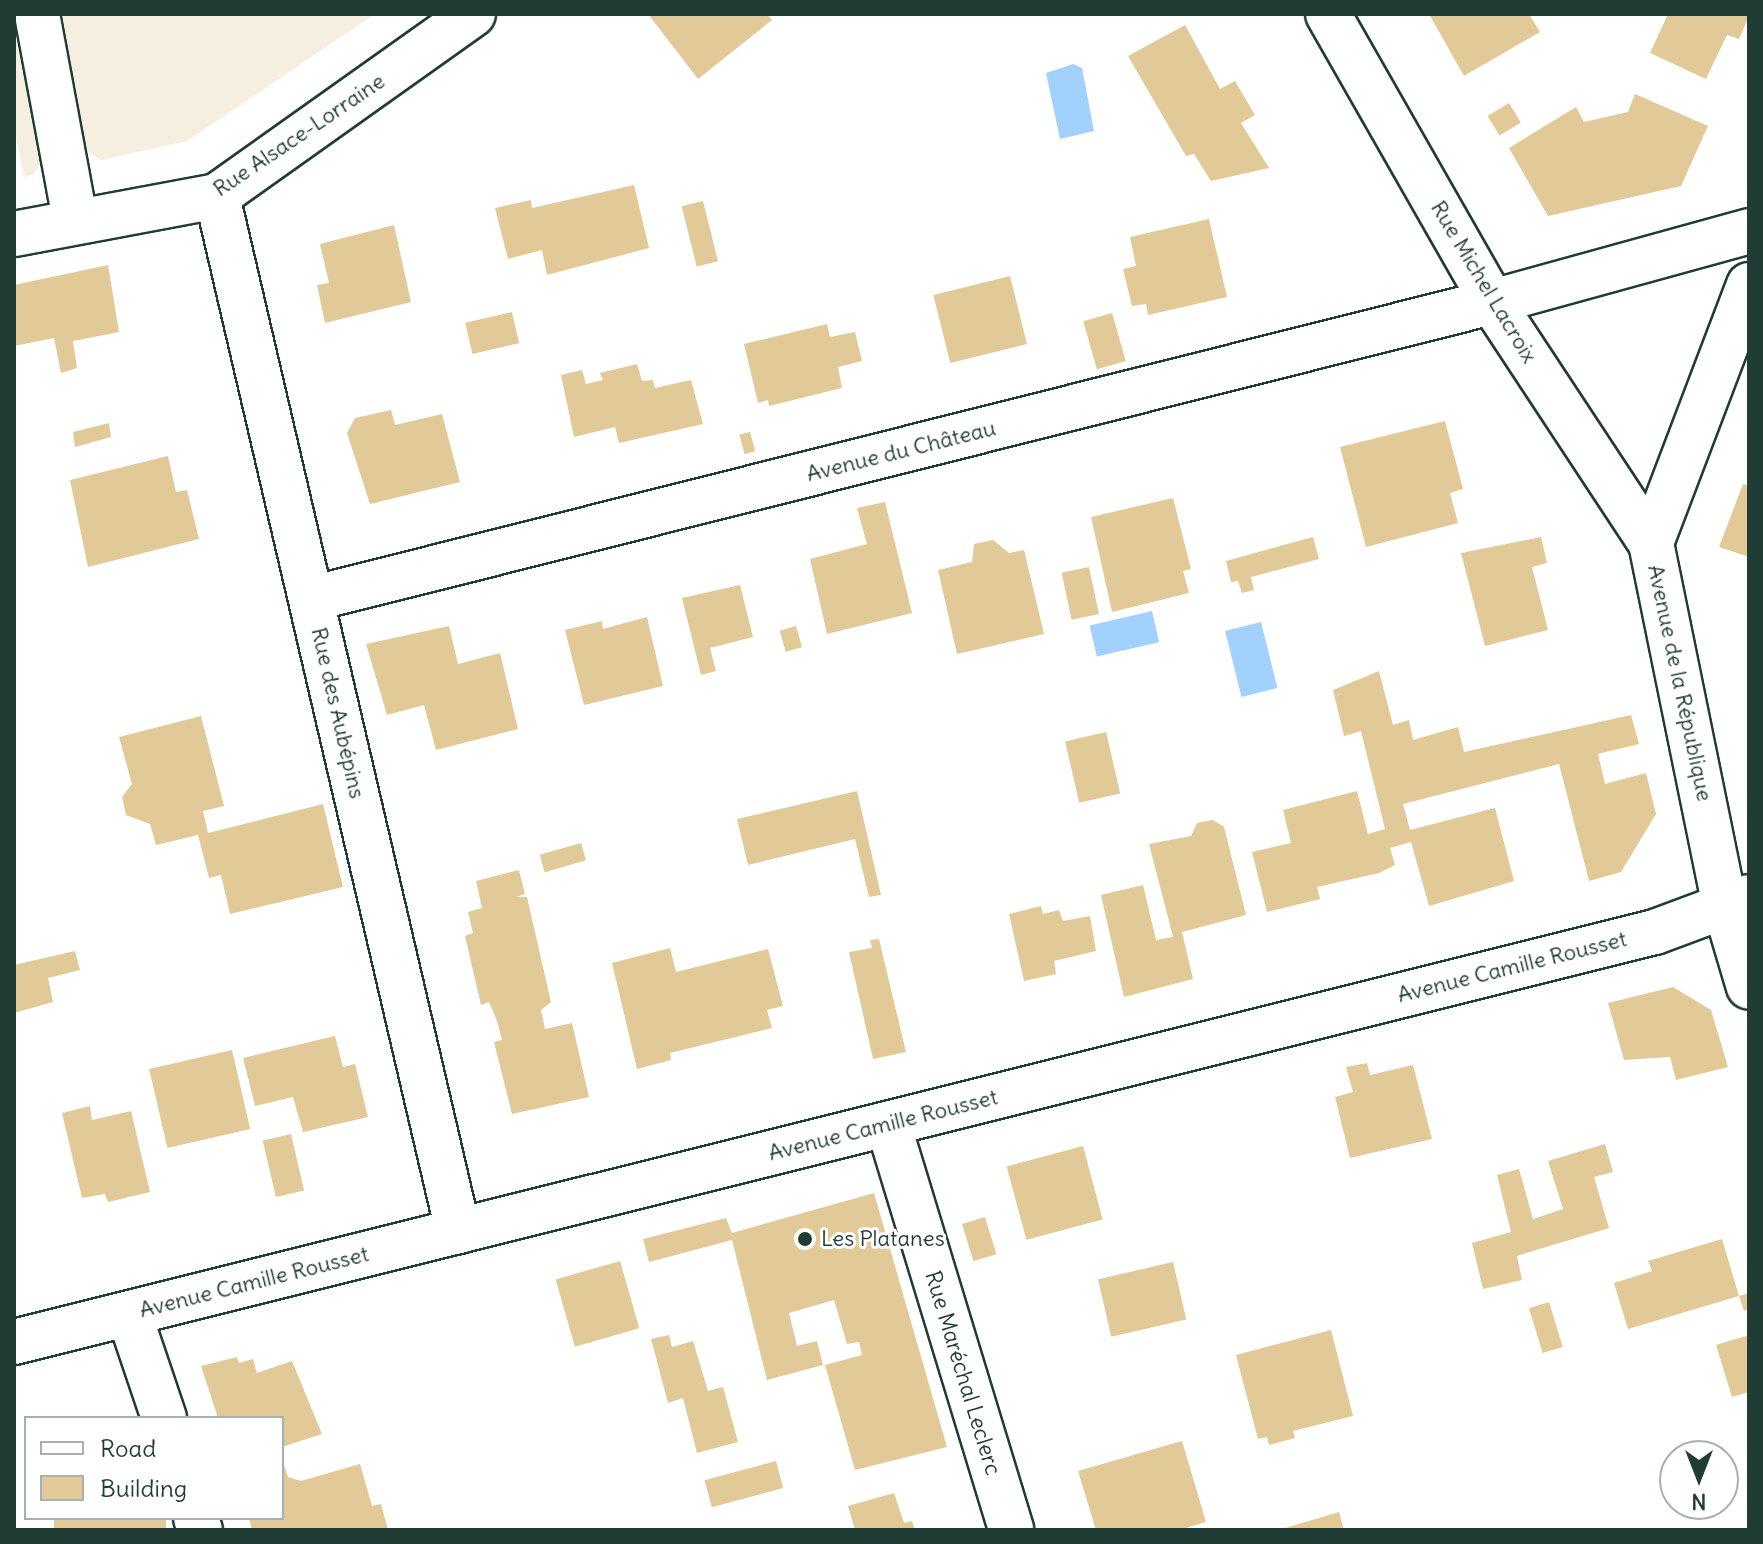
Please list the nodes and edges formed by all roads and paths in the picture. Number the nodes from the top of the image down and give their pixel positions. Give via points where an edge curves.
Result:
1 (37, 14) edge
2 (473, 14) edge
3 (1328, 14) edge
4 (217, 196) junction
5 (75, 220) junction
6 (1749, 231) edge
7 (14, 234) edge
8 (1749, 285) edge
9 (1492, 302) junction
10 (1651, 543) junction
11 (311, 599) junction
12 (1737, 902) edge
13 (1749, 987) edge
14 (888, 1124) junction
15 (458, 1231) junction
16 (129, 1314) junction
17 (14, 1342) edge
18 (163, 1416) edge
19 (1011, 1530) edge

1 - 5 street
2 - 4 street, Rue Alsace-Lorraine
3 - 9 street, Rue Michel Lacroix
4 - 5 street, Rue Alsace-Lorraine
4 - 11 street, Rue des Aubépins
5 - 7 street, Rue Alsace-Lorraine
6 - 9 street
8 - 10 street, Avenue de la République
9 - 10 street, Rue Michel Lacroix
9 - 11 street, Avenue du Château
10 - 12 street, Avenue de la République
11 - 15 street, Rue des Aubépins
12 - 13 street, Avenue de la République
12 - 14 street, Avenue Camille Rousset via 1655,932
14 - 15 street, Avenue Camille Rousset
14 - 19 street, Rue Maréchal Leclerc
15 - 16 street, Avenue Camille Rousset
16 - 17 street, Avenue Camille Rousset
16 - 18 street

